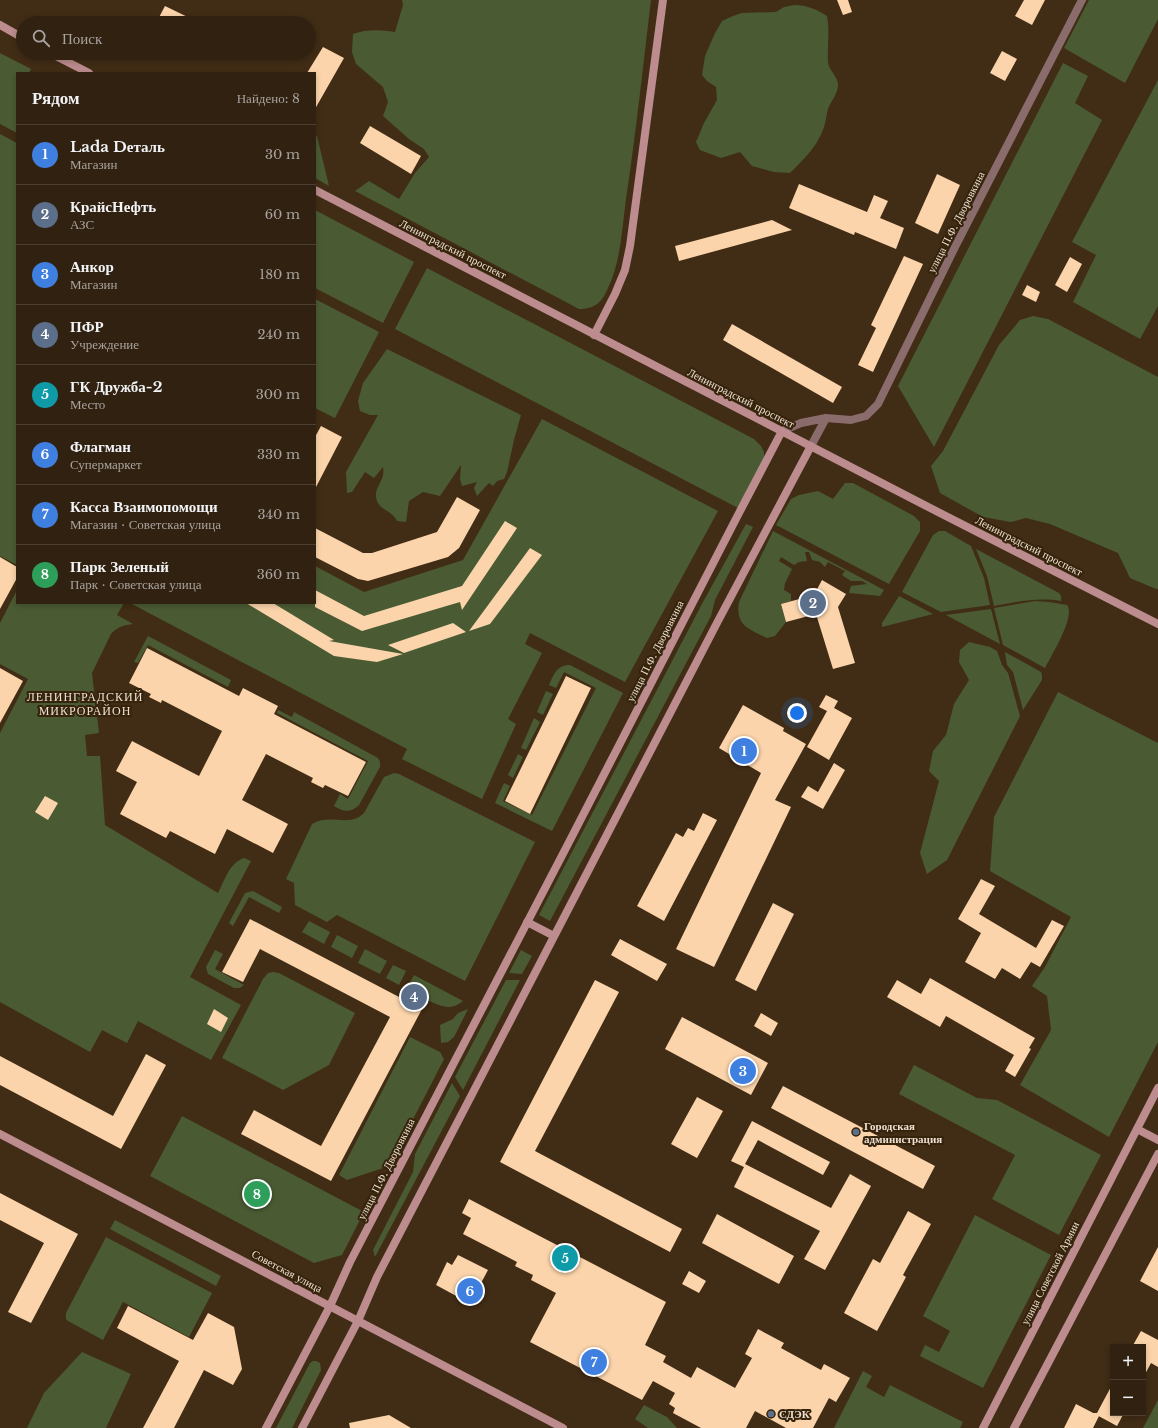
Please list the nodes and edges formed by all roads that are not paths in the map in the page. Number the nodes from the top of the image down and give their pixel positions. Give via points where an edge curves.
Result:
1 (663, 0) edge
2 (1082, 0) edge
3 (0, 26) edge
4 (16, 34) edge
5 (64, 60) edge
6 (87, 72) edge
7 (316, 191) edge
8 (594, 335) junction
9 (826, 418) junction
10 (782, 431) junction
11 (811, 446) junction
12 (1158, 624) edge
13 (527, 922) junction
14 (554, 936) junction
15 (1158, 1088) edge
16 (1137, 1129) junction
17 (0, 1134) edge
18 (1158, 1140) edge
19 (1158, 1154) edge
20 (330, 1306) junction
21 (358, 1321) junction
22 (266, 1428) edge
23 (302, 1428) edge
24 (563, 1428) edge
25 (983, 1428) edge
26 (1014, 1428) edge

1 - 8 street via 630,246 615,294
2 - 9 street, улица П.Ф. Дворовкина via 955,247 878,404 866,416 851,420
3 - 4 street
5 - 6 street
7 - 8 street, Ленинградский проспект
8 - 10 street, Ленинградский проспект
9 - 10 street, улица П.Ф. Дворовкина via 801,423
9 - 11 street
10 - 11 street, Ленинградский проспект
10 - 13 street, улица П.Ф. Дворовкина
11 - 12 street, Ленинградский проспект
11 - 14 street
13 - 14 street
13 - 20 street, улица П.Ф. Дворовкина via 350,1262
14 - 21 street via 377,1278
15 - 16 street, улица Советской Армии
16 - 18 street
16 - 25 street, улица Советской Армии
17 - 20 street, Советская улица
19 - 26 street
20 - 21 street, Советская улица
20 - 22 street, улица П.Ф. Дворовкина
21 - 23 street
21 - 24 street, Советская улица

